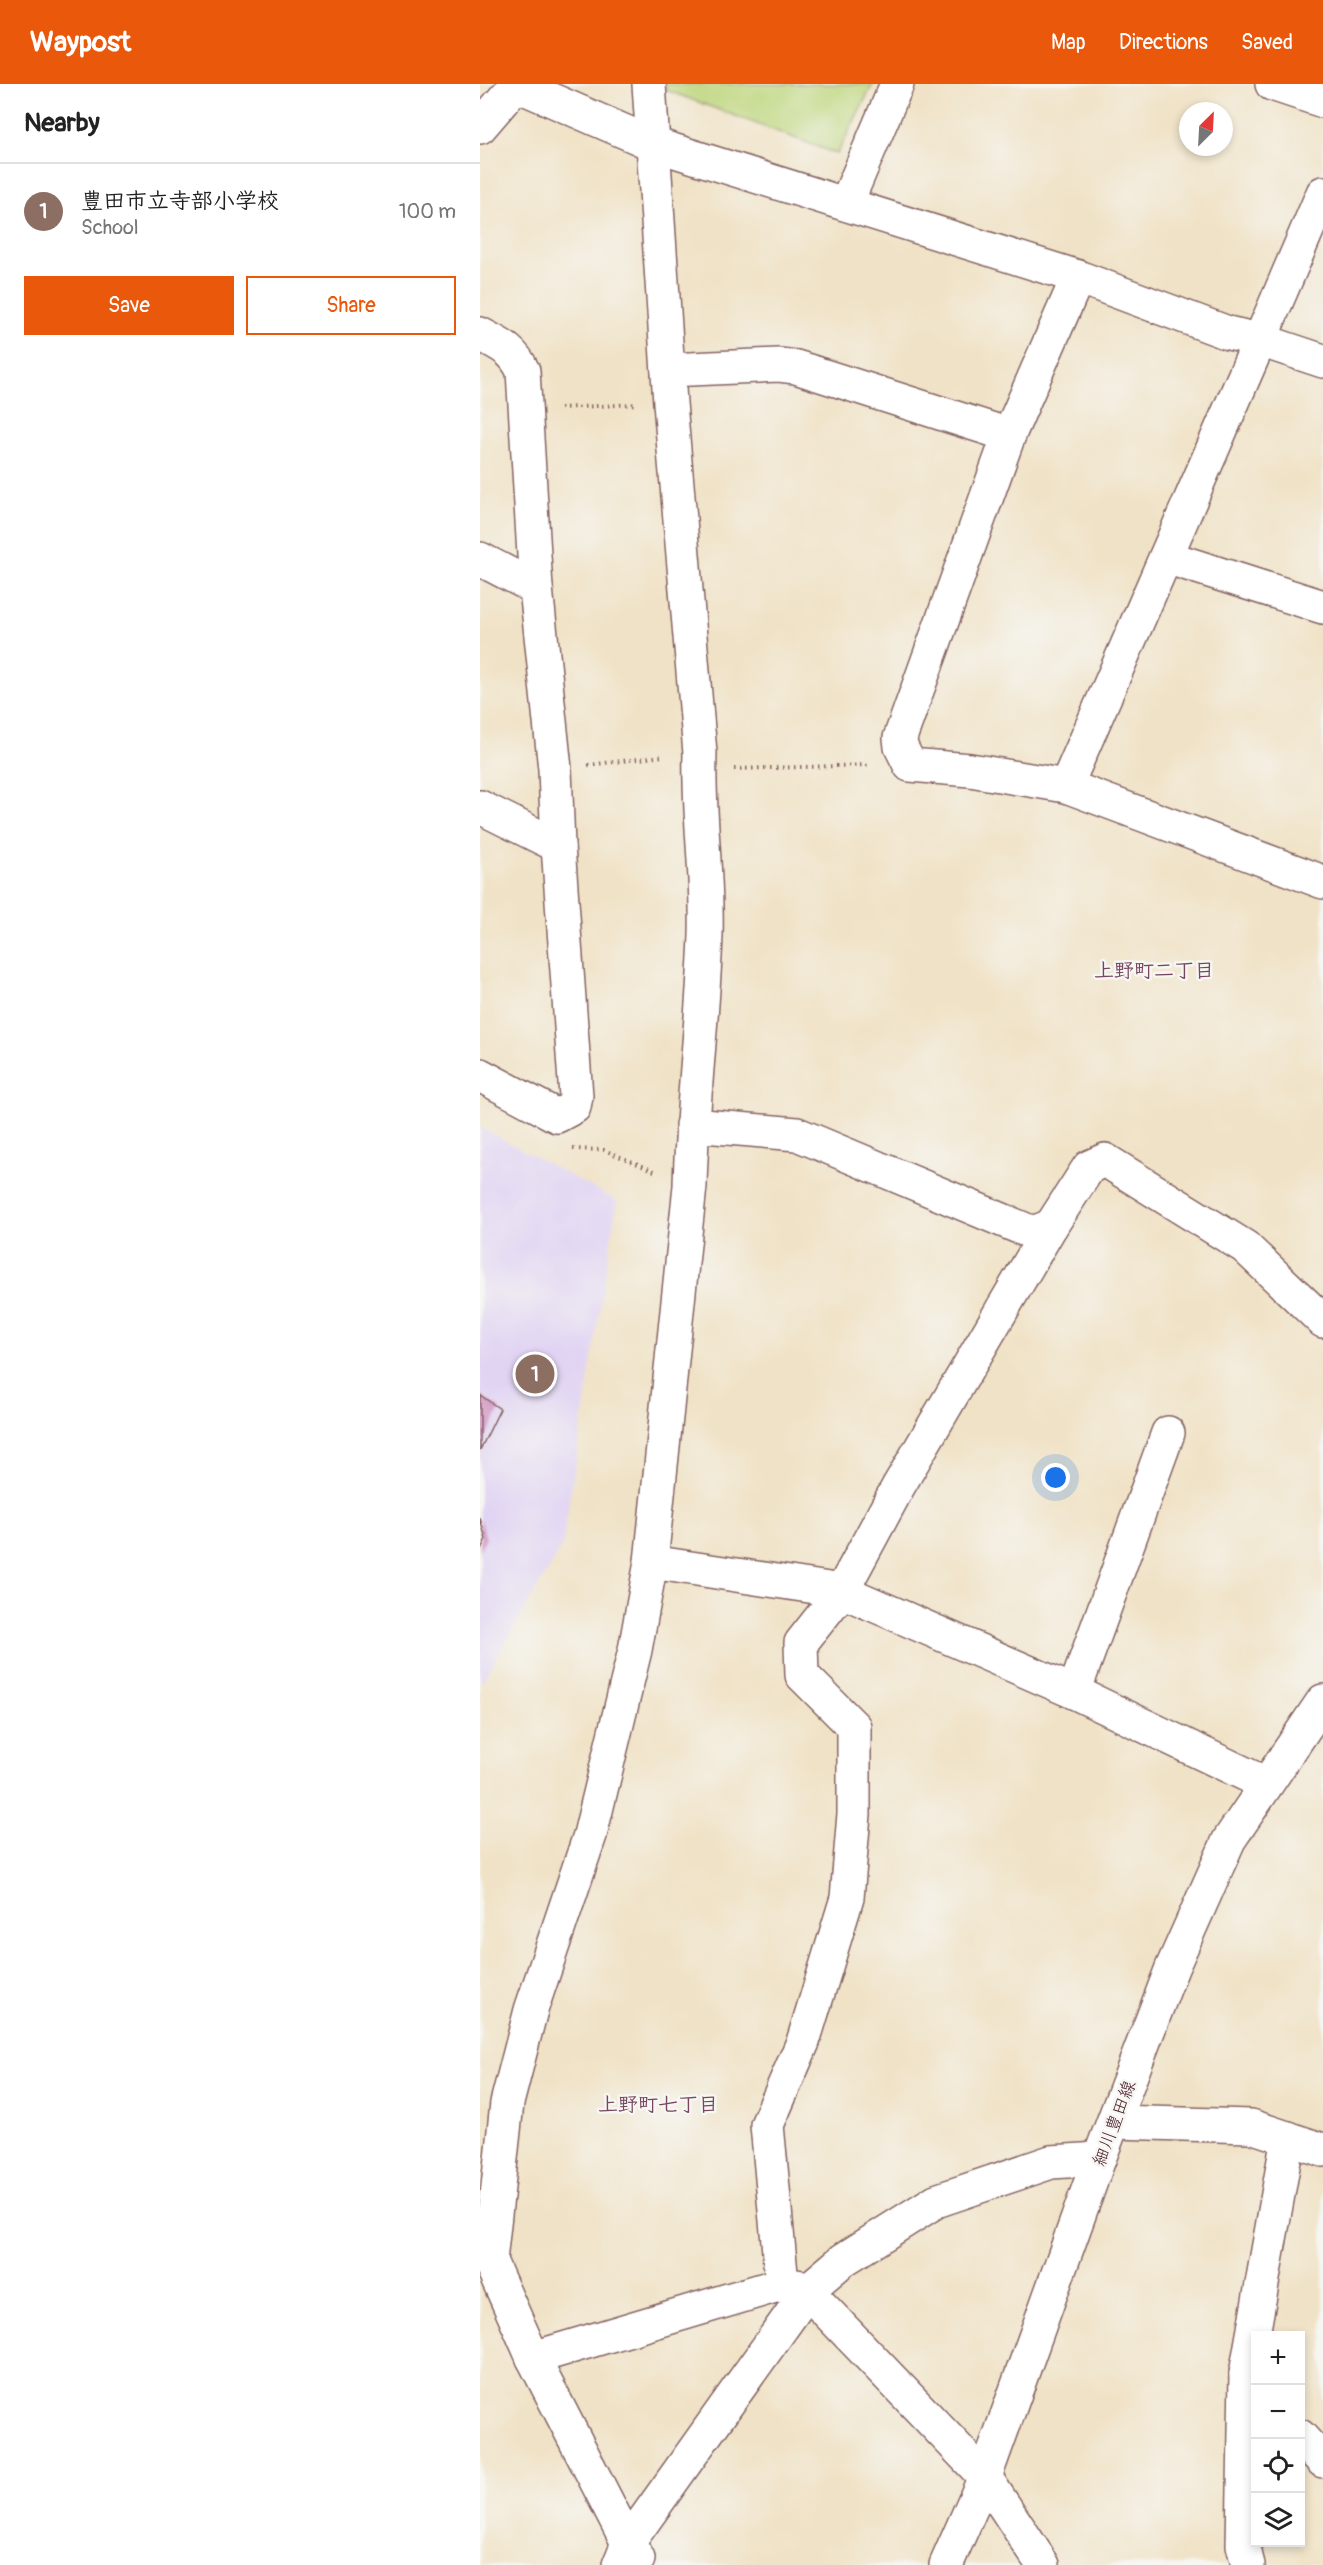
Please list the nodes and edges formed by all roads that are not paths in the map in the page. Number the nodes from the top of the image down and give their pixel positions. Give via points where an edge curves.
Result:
1 (649, 84) edge
2 (897, 84) edge
3 (1272, 84) edge
4 (515, 85) edge
5 (1323, 101) edge
6 (480, 127) edge
7 (653, 144) junction
8 (1323, 193) edge
9 (846, 204) junction
10 (1078, 277) junction
11 (480, 334) edge
12 (1260, 340) junction
13 (1323, 361) edge
14 (668, 370) junction
15 (1009, 435) junction
16 (1166, 557) junction
17 (480, 559) edge
18 (536, 588) junction
19 (1323, 607) edge
20 (1066, 786) junction
21 (480, 807) edge
22 (558, 846) junction
23 (1323, 882) edge
24 (480, 1075) edge
25 (692, 1125) junction
26 (1051, 1226) junction
27 (1323, 1321) edge
28 (1168, 1433) dead end
29 (651, 1562) junction
30 (842, 1591) junction
31 (1074, 1692) junction
32 (1323, 1701) edge
33 (1266, 1784) junction
34 (1115, 2122) junction
35 (1288, 2138) junction
36 (1323, 2150) edge
37 (1099, 2159) junction
38 (800, 2288) junction
39 (1258, 2331) edge
40 (533, 2358) junction
41 (1251, 2379) edge
42 (1303, 2439) edge
43 (1323, 2461) edge
44 (985, 2478) junction
45 (630, 2558) edge
46 (946, 2565) edge
47 (1043, 2565) edge
48 (1248, 2565) edge

1 - 7 street
2 - 9 street
3 - 5 street
4 - 6 street
4 - 7 street
7 - 9 street
7 - 14 street
8 - 12 street
9 - 10 street
10 - 12 street via 1228,333
10 - 15 street
11 - 18 street via 507,348 517,357 523,371
12 - 13 street
12 - 16 street
14 - 15 street via 779,365 796,368
14 - 25 street via 700,767 706,935
15 - 20 street via 900,738 901,747 910,765 970,770
16 - 19 street
16 - 20 street
17 - 18 street
18 - 22 street via 555,769
20 - 23 street
21 - 22 street
22 - 24 street via 574,1107 557,1116
25 - 26 street via 797,1134 1033,1233
25 - 29 street via 690,1186
26 - 27 street via 1089,1167 1105,1160 1245,1247
26 - 30 street via 898,1486
28 - 31 street
29 - 30 street
29 - 40 street via 635,1650 590,1835 531,2010 507,2103 490,2261
30 - 31 street
30 - 38 street via 801,1643 802,1675 854,1727 854,1814 847,1898 803,2042 767,2125
31 - 33 street
32 - 33 street, 細川豊田線
33 - 34 street, 細川豊田線 via 1219,1862 1172,1968
34 - 35 street via 1251,2126
34 - 37 street, 細川豊田線
35 - 36 street
35 - 39 street
37 - 38 street via 1051,2162 936,2201
37 - 44 street, 細川豊田線
38 - 40 street
38 - 44 street
38 - 45 street
40 - 45 street
41 - 48 street via 1243,2545
42 - 43 street
44 - 46 street, 細川豊田線
44 - 47 street

